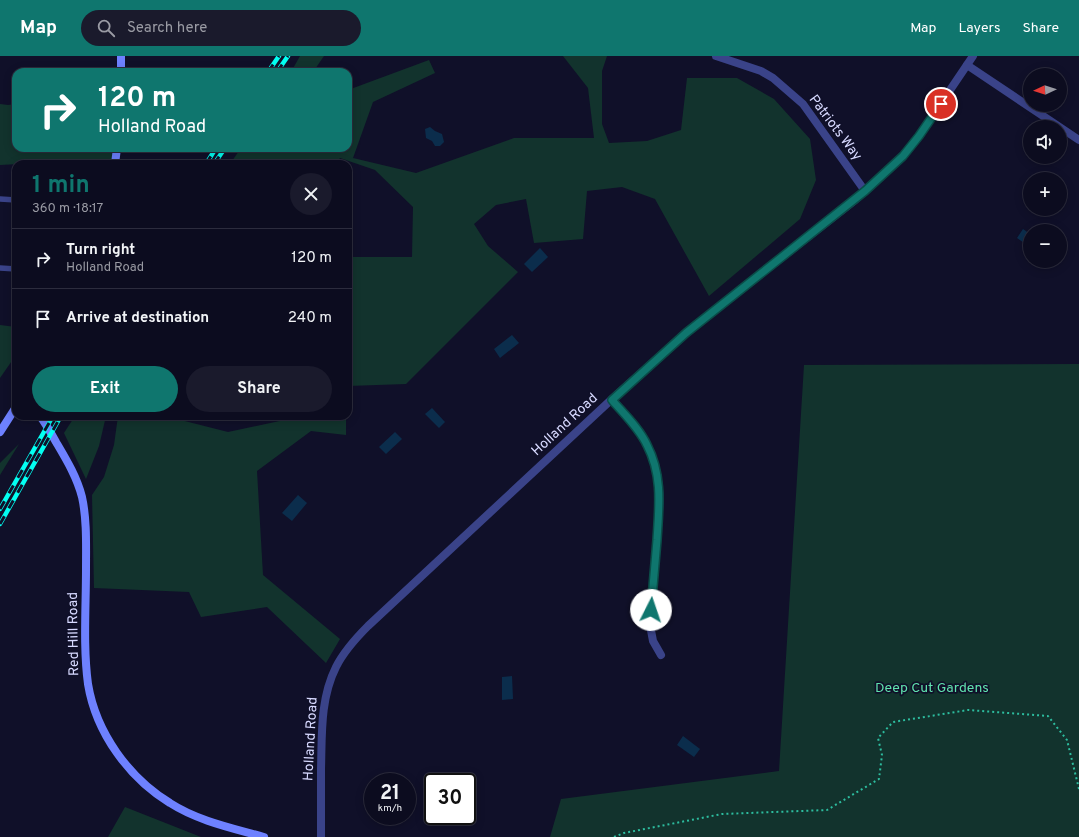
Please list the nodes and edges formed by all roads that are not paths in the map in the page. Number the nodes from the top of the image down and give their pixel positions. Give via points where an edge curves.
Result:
1 (121, 56) edge
2 (716, 56) edge
3 (973, 56) edge
4 (967, 65) junction
5 (121, 68) edge
6 (1079, 140) edge
7 (865, 191) junction
8 (0, 199) edge
9 (12, 200) edge
10 (0, 268) edge
11 (12, 269) edge
12 (612, 400) junction
13 (12, 413) edge
14 (43, 420) edge
15 (0, 432) edge
16 (661, 654) dead end
17 (264, 837) edge
18 (322, 837) edge

1 - 5 street
2 - 7 street, Patriots Way via 761,71 803,104
3 - 4 street, Holland Road
4 - 6 street
4 - 7 street, Holland Road via 903,156
7 - 12 street, Holland Road via 686,333
8 - 9 lane
10 - 11 lane
12 - 16 street via 641,435 655,462 658,476 660,502 650,626 653,641
12 - 18 street, Holland Road via 368,626 345,652 331,679 323,711
13 - 15 street
14 - 17 street, Red Hill Road via 72,471 84,507 88,685 106,736 132,772 149,789 170,804 217,824

